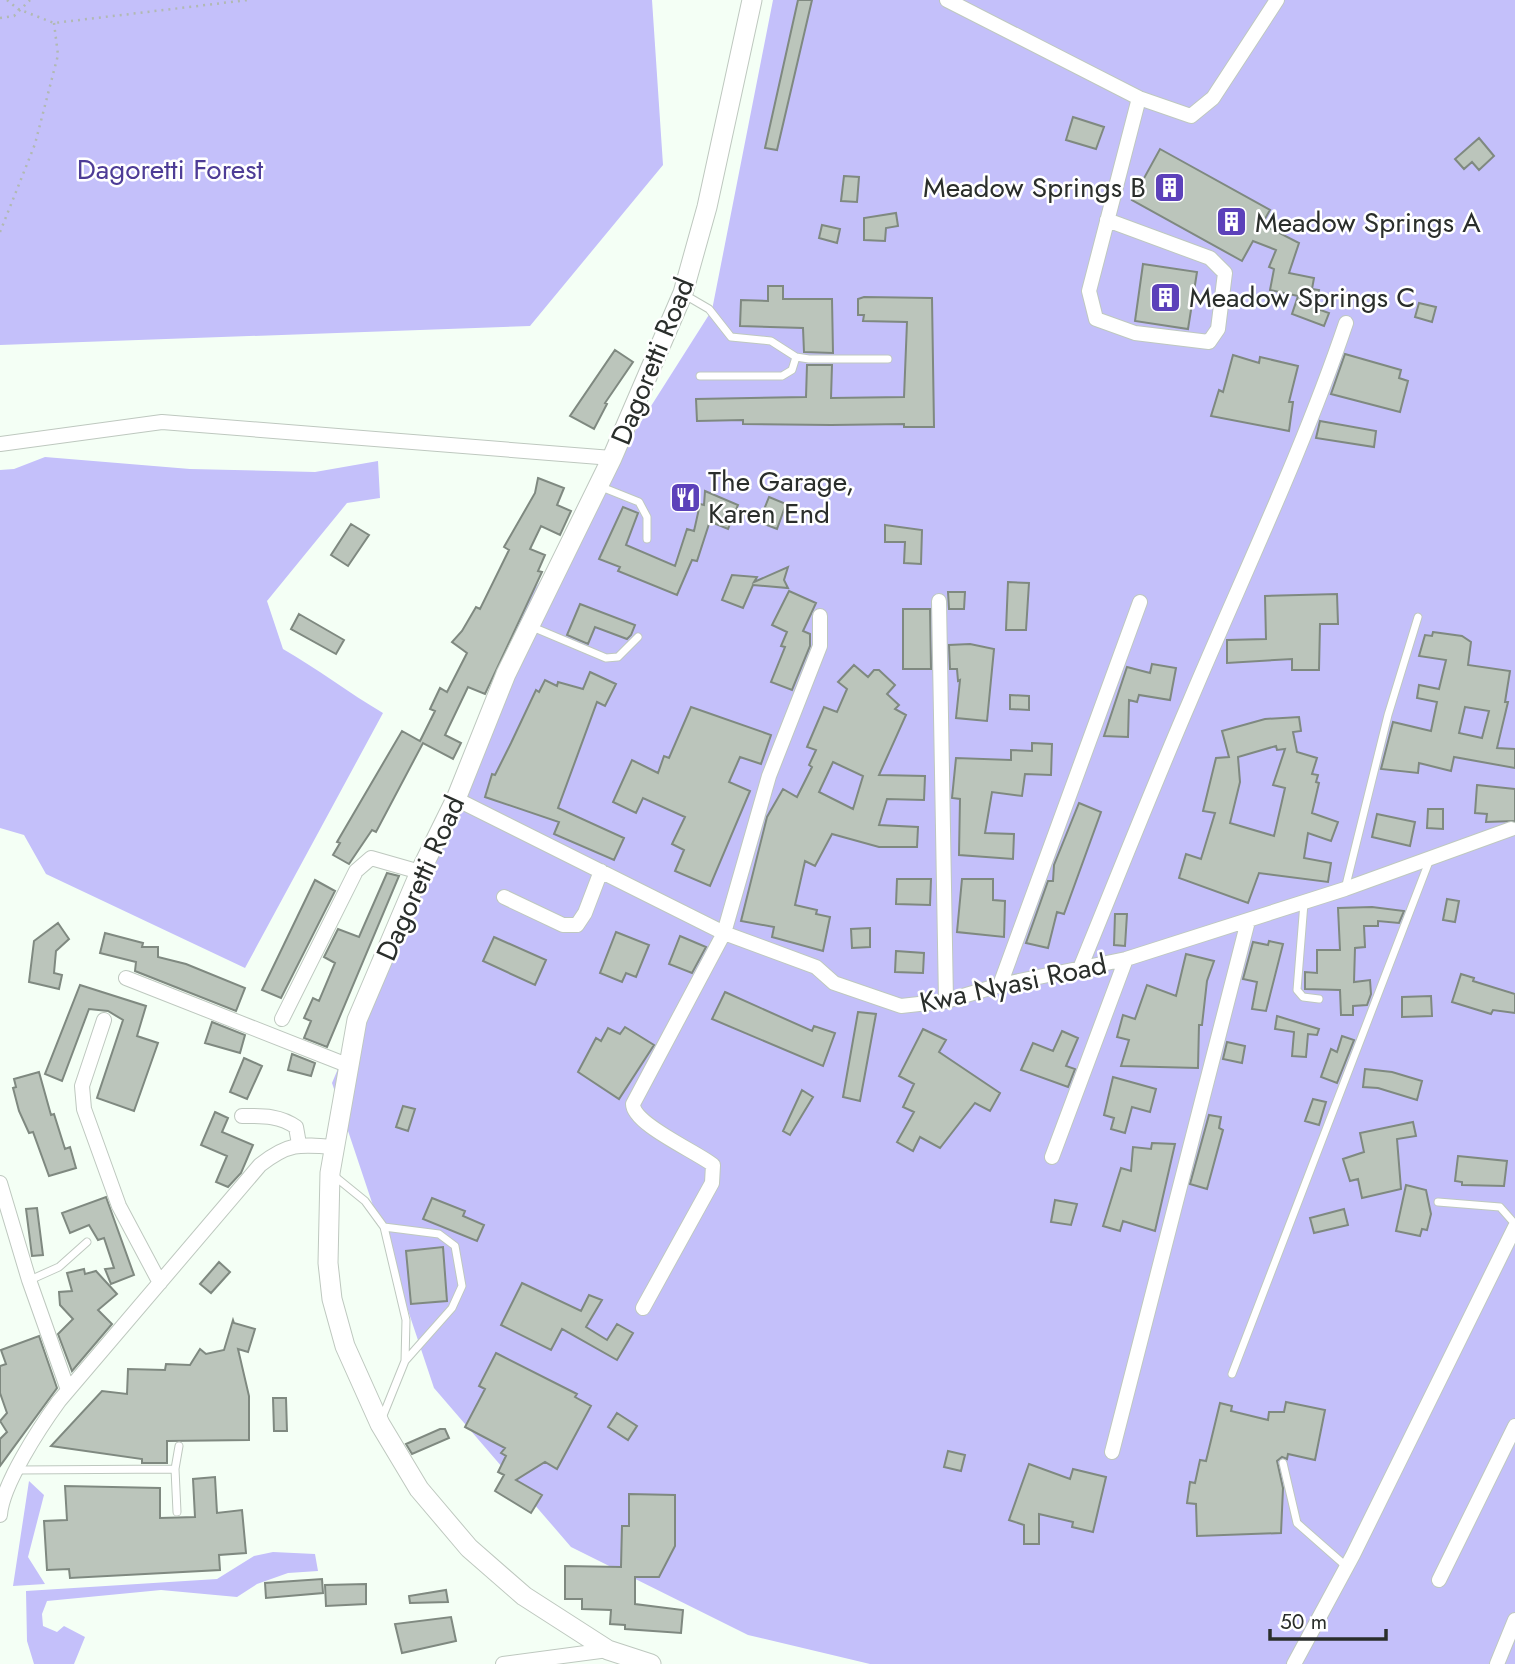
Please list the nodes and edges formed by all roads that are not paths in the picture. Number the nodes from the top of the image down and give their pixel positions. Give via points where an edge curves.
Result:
1 (752, 0) edge
2 (947, 0) edge
3 (1278, 0) edge
4 (1139, 98) junction
5 (1107, 220) junction
6 (683, 293) junction
7 (1346, 323) dead end
8 (796, 356) junction
9 (888, 359) dead end
10 (700, 376) dead end
11 (0, 444) edge
12 (612, 458) junction
13 (598, 486) junction
14 (647, 539) dead end
15 (939, 601) dead end
16 (1140, 602) dead end
17 (820, 616) dead end
18 (1418, 617) dead end
19 (530, 625) junction
20 (638, 637) dead end
21 (456, 799) junction
22 (1511, 829) dead end
23 (1430, 859) junction
24 (601, 871) junction
25 (420, 872) junction
26 (1345, 890) junction
27 (504, 897) dead end
28 (1304, 903) junction
29 (1248, 922) junction
30 (724, 933) junction
31 (1126, 959) junction
32 (1081, 966) junction
33 (126, 978) dead end
34 (1000, 985) junction
35 (1319, 999) dead end
36 (946, 1001) junction
37 (282, 1019) dead end
38 (104, 1020) dead end
39 (347, 1065) junction
40 (242, 1116) dead end
41 (299, 1144) junction
42 (334, 1147) junction
43 (1052, 1157) dead end
44 (330, 1172) junction
45 (0, 1183) edge
46 (1438, 1202) dead end
47 (1515, 1225) edge
48 (384, 1227) junction
49 (88, 1242) dead end
50 (29, 1280) junction
51 (160, 1283) junction
52 (643, 1308) dead end
53 (405, 1361) junction
54 (1232, 1374) dead end
55 (68, 1390) junction
56 (380, 1424) junction
57 (1515, 1426) edge
58 (179, 1446) dead end
59 (1112, 1452) dead end
60 (1283, 1463) dead end
61 (175, 1469) junction
62 (19, 1470) junction
63 (177, 1512) dead end
64 (0, 1516) edge
65 (1347, 1567) junction
66 (1439, 1580) dead end
67 (1515, 1620) edge
68 (608, 1650) junction
69 (503, 1664) edge
70 (650, 1664) edge
71 (1294, 1664) edge
72 (1497, 1664) edge

1 - 6 main road, Dagoretti Road via 707,208
2 - 4 street
3 - 4 street via 1213,97 1191,116
4 - 5 street
5 - 5 street via 1089,291 1096,319 1135,333 1209,342 1218,329 1225,274 1210,258
6 - 8 lane via 709,309 731,337 771,341
6 - 12 main road, Dagoretti Road
7 - 32 street via 1271,519
8 - 9 lane
8 - 10 lane via 792,370 782,376
11 - 12 street via 162,422
12 - 13 main road, Dagoretti Road
13 - 14 lane via 639,502 647,517
13 - 19 main road, Dagoretti Road
15 - 36 street
16 - 34 street
17 - 30 street via 820,646 769,776
18 - 26 lane via 1388,715
19 - 20 lane via 606,658 618,657
19 - 21 main road, Dagoretti Road
21 - 24 street, Kwa Nyasi Road
21 - 25 main road, Dagoretti Road
22 - 23 street, Kwa Nyasi Road
23 - 26 street, Kwa Nyasi Road
23 - 54 lane
24 - 27 street via 577,925 563,925
24 - 30 street, Kwa Nyasi Road
25 - 37 street via 371,858 356,871
25 - 39 main road, Dagoretti Road via 356,1020
26 - 28 street, Kwa Nyasi Road
28 - 29 street, Kwa Nyasi Road
28 - 35 lane via 1297,989 1303,997
29 - 31 street, Kwa Nyasi Road
29 - 59 street
30 - 36 street, Kwa Nyasi Road via 816,967 834,983 901,1006
30 - 52 street via 633,1104 641,1120 713,1165 714,1174
31 - 32 street, Kwa Nyasi Road
31 - 43 street
32 - 34 street, Kwa Nyasi Road
33 - 39 street
34 - 36 street, Kwa Nyasi Road
38 - 51 street via 82,1086 84,1109 119,1206
39 - 42 main road, Dagoretti Road
40 - 41 street via 290,1123 296,1127
41 - 42 street
41 - 51 street via 278,1151 260,1165
42 - 44 main road, Dagoretti Road
44 - 48 lane via 365,1200
44 - 56 main road, Dagoretti Road via 332,1299 345,1346
45 - 50 street
46 - 47 lane via 1500,1207
47 - 65 street
48 - 53 lane via 406,1320
48 - 53 lane via 439,1234 455,1246 462,1286 452,1308
49 - 50 lane via 59,1267
50 - 55 street
51 - 55 street
53 - 56 lane
55 - 62 street via 41,1426
56 - 68 main road, Dagoretti Road via 419,1489 470,1548 524,1596
57 - 66 street
58 - 61 lane
60 - 65 lane via 1297,1524
61 - 62 lane
61 - 63 lane
62 - 64 street via 1,1499
65 - 71 street
67 - 72 street
68 - 69 street
68 - 70 main road, Dagoretti Road

